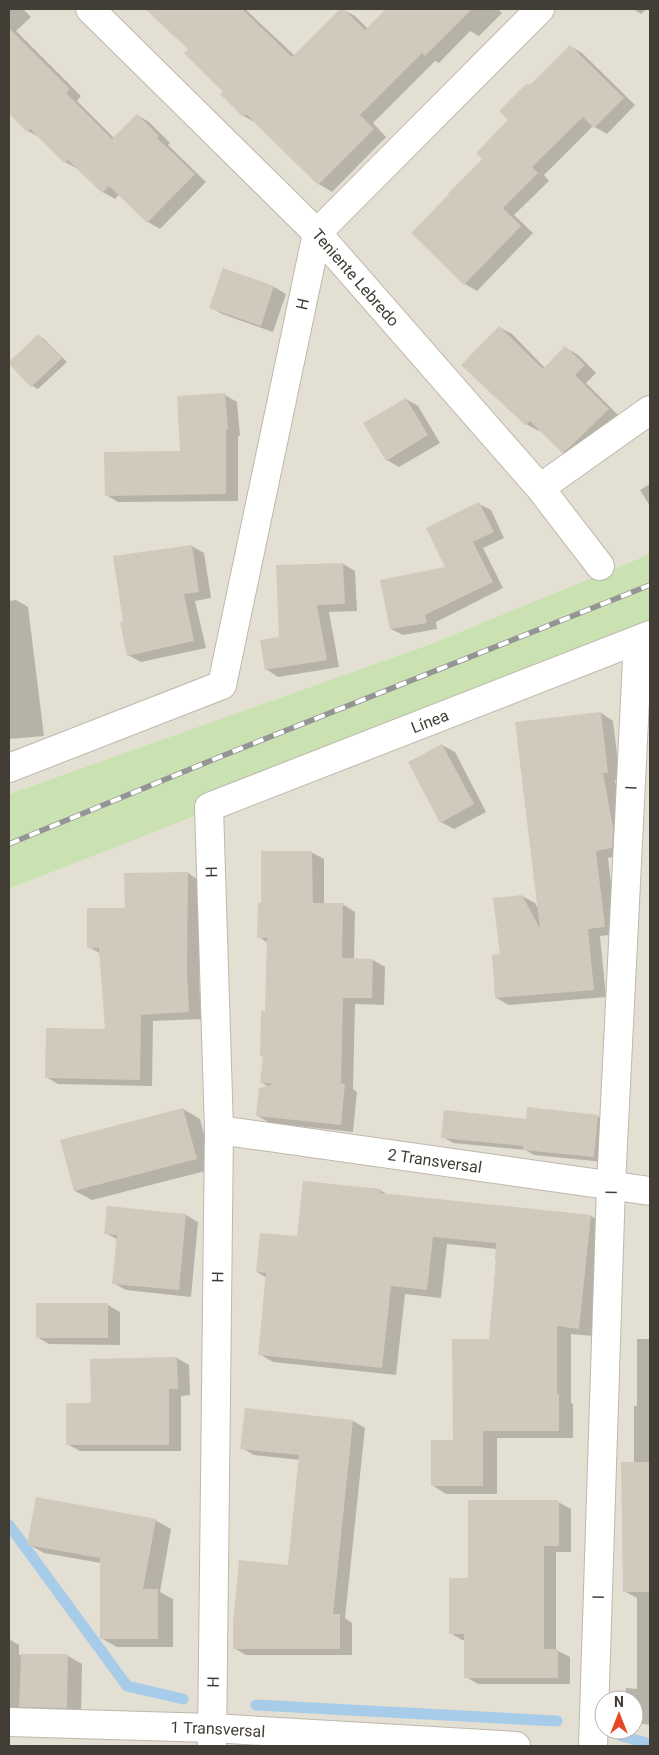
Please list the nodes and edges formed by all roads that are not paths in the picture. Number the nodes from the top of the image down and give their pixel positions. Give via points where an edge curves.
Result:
1 (90, 9) edge
2 (540, 9) edge
3 (317, 233) junction
4 (650, 410) edge
5 (540, 488) junction
6 (600, 566) dead end
7 (644, 637) edge
8 (9, 768) edge
9 (208, 807) joint
10 (219, 1130) junction
11 (611, 1185) junction
12 (650, 1191) edge
13 (9, 1722) edge
14 (212, 1737) edge
15 (516, 1746) edge
16 (593, 1746) edge

1 - 3 street, Teniente Lebredo
2 - 3 street
3 - 5 street, Teniente Lebredo
3 - 8 street, H via 222,685
4 - 5 street
5 - 6 street, Teniente Lebredo
7 - 9 street, Línea
7 - 11 street, I
9 - 10 street, H
10 - 11 street, 2 Transversal
10 - 14 street, H
11 - 12 street, 2 Transversal
11 - 16 street, I
13 - 14 street, 1 Transversal
14 - 15 street, 1 Transversal

